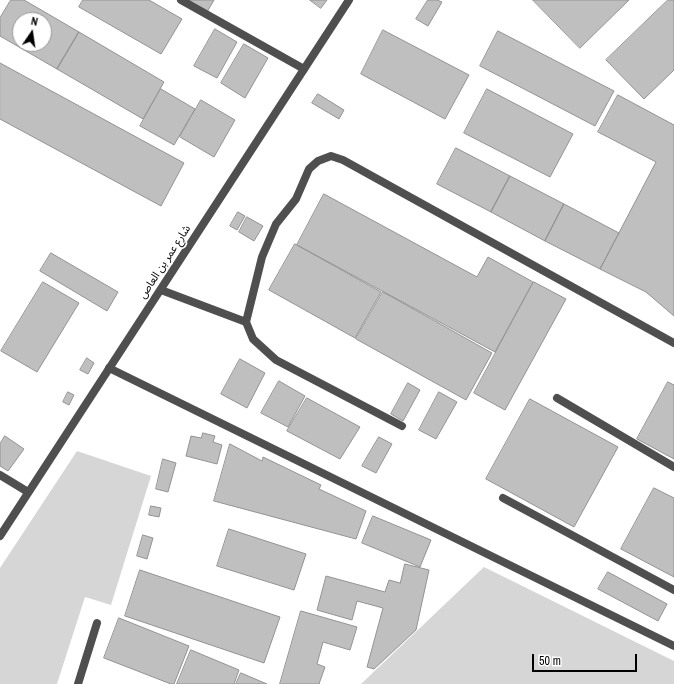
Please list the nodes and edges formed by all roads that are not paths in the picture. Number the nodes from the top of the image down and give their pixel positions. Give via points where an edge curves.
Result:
1 (181, 0) edge
2 (349, 0) edge
3 (304, 69) junction
4 (160, 290) junction
5 (246, 322) junction
6 (674, 343) edge
7 (108, 368) junction
8 (557, 398) dead end
9 (402, 426) dead end
10 (674, 467) edge
11 (0, 475) edge
12 (28, 492) junction
13 (503, 498) dead end
14 (0, 536) edge
15 (674, 590) edge
16 (97, 622) dead end
17 (674, 646) edge
18 (78, 684) edge

1 - 3 street
2 - 3 street, شارع عمر بن العاص
3 - 4 street, شارع عمر بن العاص
4 - 5 street
4 - 7 street, شارع عمر بن العاص
5 - 6 street via 262,257 276,224 296,199 309,170 318,161 331,156 343,160
5 - 9 street via 253,339 276,360
7 - 12 street, شارع عمر بن العاص
7 - 17 street
8 - 10 street
11 - 12 street
12 - 14 street, شارع عمر بن العاص
13 - 15 street
16 - 18 street

